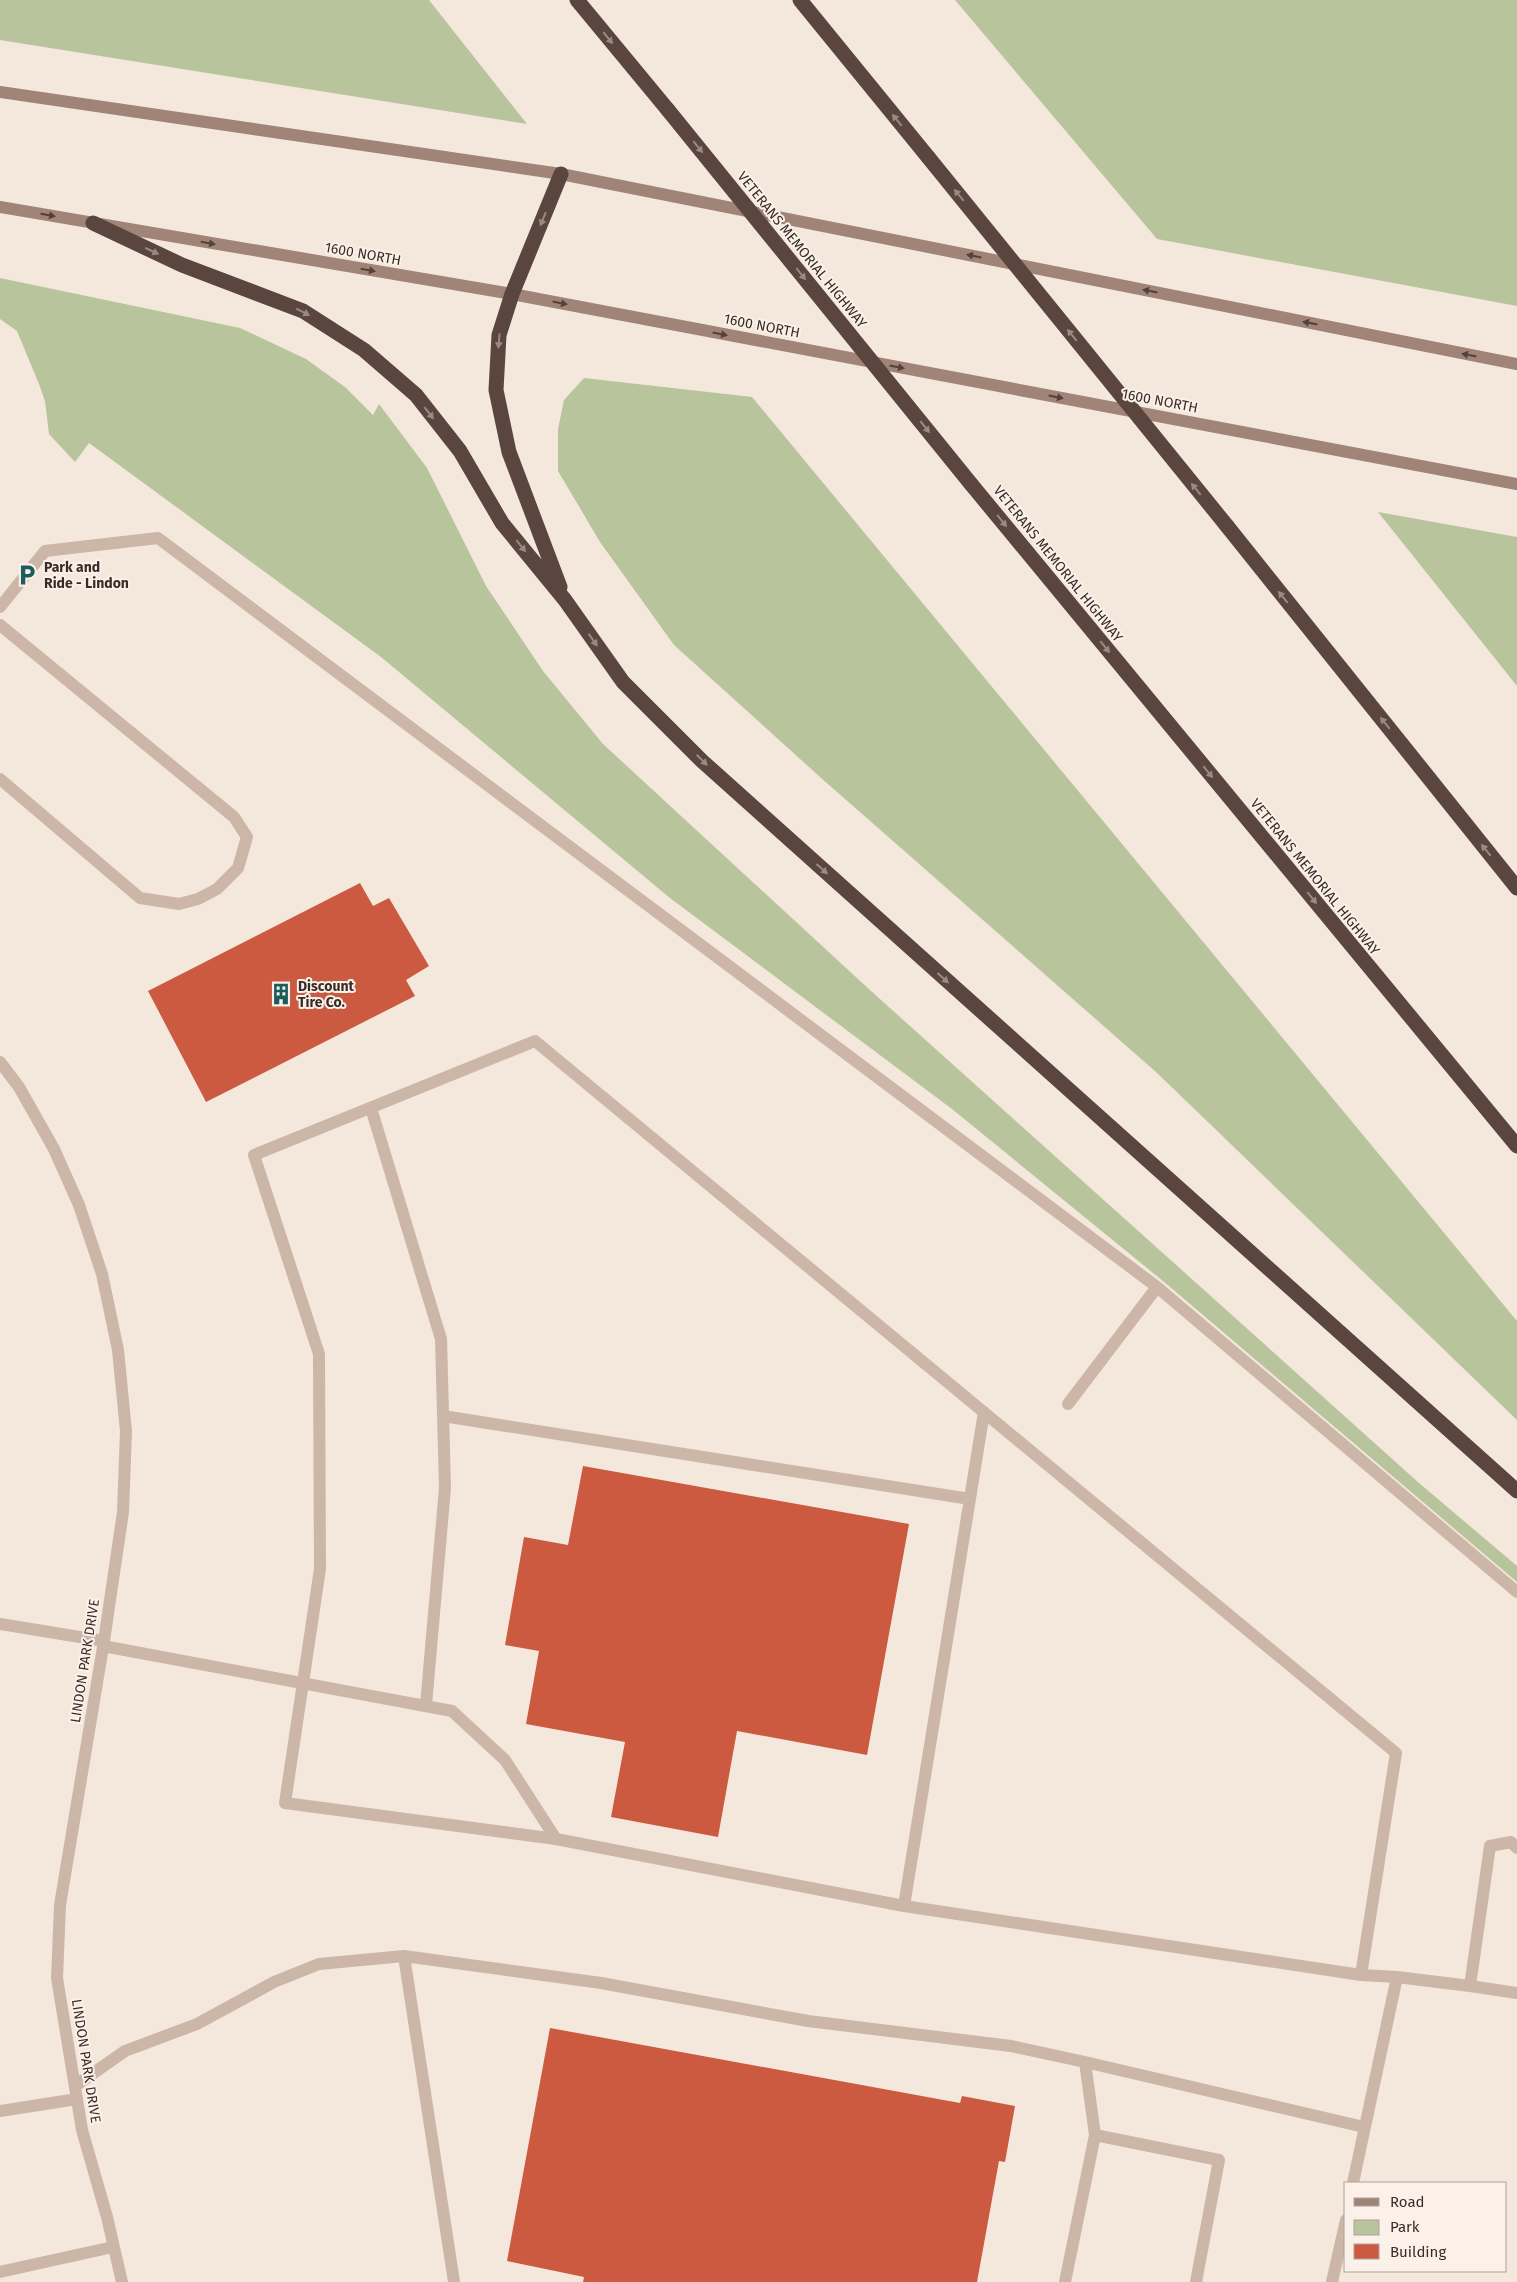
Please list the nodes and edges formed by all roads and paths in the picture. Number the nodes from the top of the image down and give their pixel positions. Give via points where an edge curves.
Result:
1 (577, 0) edge
2 (800, 0) edge
3 (0, 92) edge
4 (561, 174) junction
5 (0, 207) edge
6 (93, 223) junction
7 (512, 294) junction
8 (1517, 364) edge
9 (1517, 484) edge
10 (565, 600) junction
11 (0, 607) edge
12 (0, 625) edge
13 (0, 779) edge
14 (1517, 888) edge
15 (0, 1062) edge
16 (370, 1108) junction
17 (1517, 1146) edge
18 (1157, 1287) junction
19 (1068, 1404) dead end
20 (984, 1412) junction
21 (443, 1416) junction
22 (1517, 1491) edge
23 (970, 1499) junction
24 (1517, 1592) edge
25 (0, 1624) edge
26 (104, 1644) junction
27 (302, 1683) junction
28 (426, 1706) junction
29 (556, 1839) junction
30 (1517, 1848) edge
31 (904, 1906) junction
32 (404, 1956) junction
33 (1361, 1975) junction
34 (1397, 1977) junction
35 (1470, 1986) junction
36 (1517, 1993) edge
37 (1085, 2062) junction
38 (74, 2086) junction
39 (77, 2099) junction
40 (0, 2111) edge
41 (1364, 2127) junction
42 (1095, 2135) junction
43 (1354, 2182) edge
44 (1344, 2229) edge
45 (113, 2247) junction
46 (0, 2272) edge
47 (122, 2282) edge
48 (454, 2282) edge
49 (1065, 2282) edge
50 (1196, 2282) edge
51 (1332, 2282) edge

1 -> 17 highway, VETERANS MEMORIAL HIGHWAY, bridge
14 -> 2 highway, bridge
3 - 4 main road
4 -> 7 highway
8 -> 4 main road
5 -> 6 main road, 1600 NORTH
6 -> 7 main road, 1600 NORTH
6 -> 10 highway via 182,265 303,311 364,350 416,395 460,451 502,522
7 -> 9 main road, 1600 NORTH
7 -> 10 highway via 499,335 496,390 509,452
10 -> 22 highway via 623,682 702,761
11 - 18 street via 45,551 158,538
12 - 13 street via 234,817 247,837 244,850 238,868 217,889 198,898 179,904 140,898
15 - 26 street, LINDON PARK DRIVE via 19,1087 54,1148 79,1205 102,1274 118,1350 126,1431 123,1512
16 - 20 street via 536,1041
16 - 21 street via 441,1339
16 - 27 street via 254,1155 319,1354 320,1570
18 - 19 street
18 - 24 street
20 - 23 street
20 - 33 street via 1396,1754
21 - 23 street
21 - 28 street via 445,1488
23 - 31 street
25 - 26 street
26 - 27 street
26 - 38 street, LINDON PARK DRIVE via 60,1905 57,1978
27 - 28 street
27 - 29 street via 285,1804
28 - 29 street via 452,1711 505,1760
29 - 31 street
30 - 35 street via 1511,1842 1490,1846
31 - 33 street
32 - 37 street via 601,1983 808,2020 1011,2046
32 - 38 street via 319,1964 274,1982 197,2024 125,2050
32 - 48 street
33 - 34 street
34 - 35 street
34 - 41 street
35 - 36 street
37 - 41 street
37 - 42 street
38 - 39 street, LINDON PARK DRIVE
39 - 40 street
39 - 45 street, LINDON PARK DRIVE
41 - 43 street
42 - 49 street
42 - 50 street via 1219,2160
44 - 51 street
45 - 46 street
45 - 47 street, LINDON PARK DRIVE

